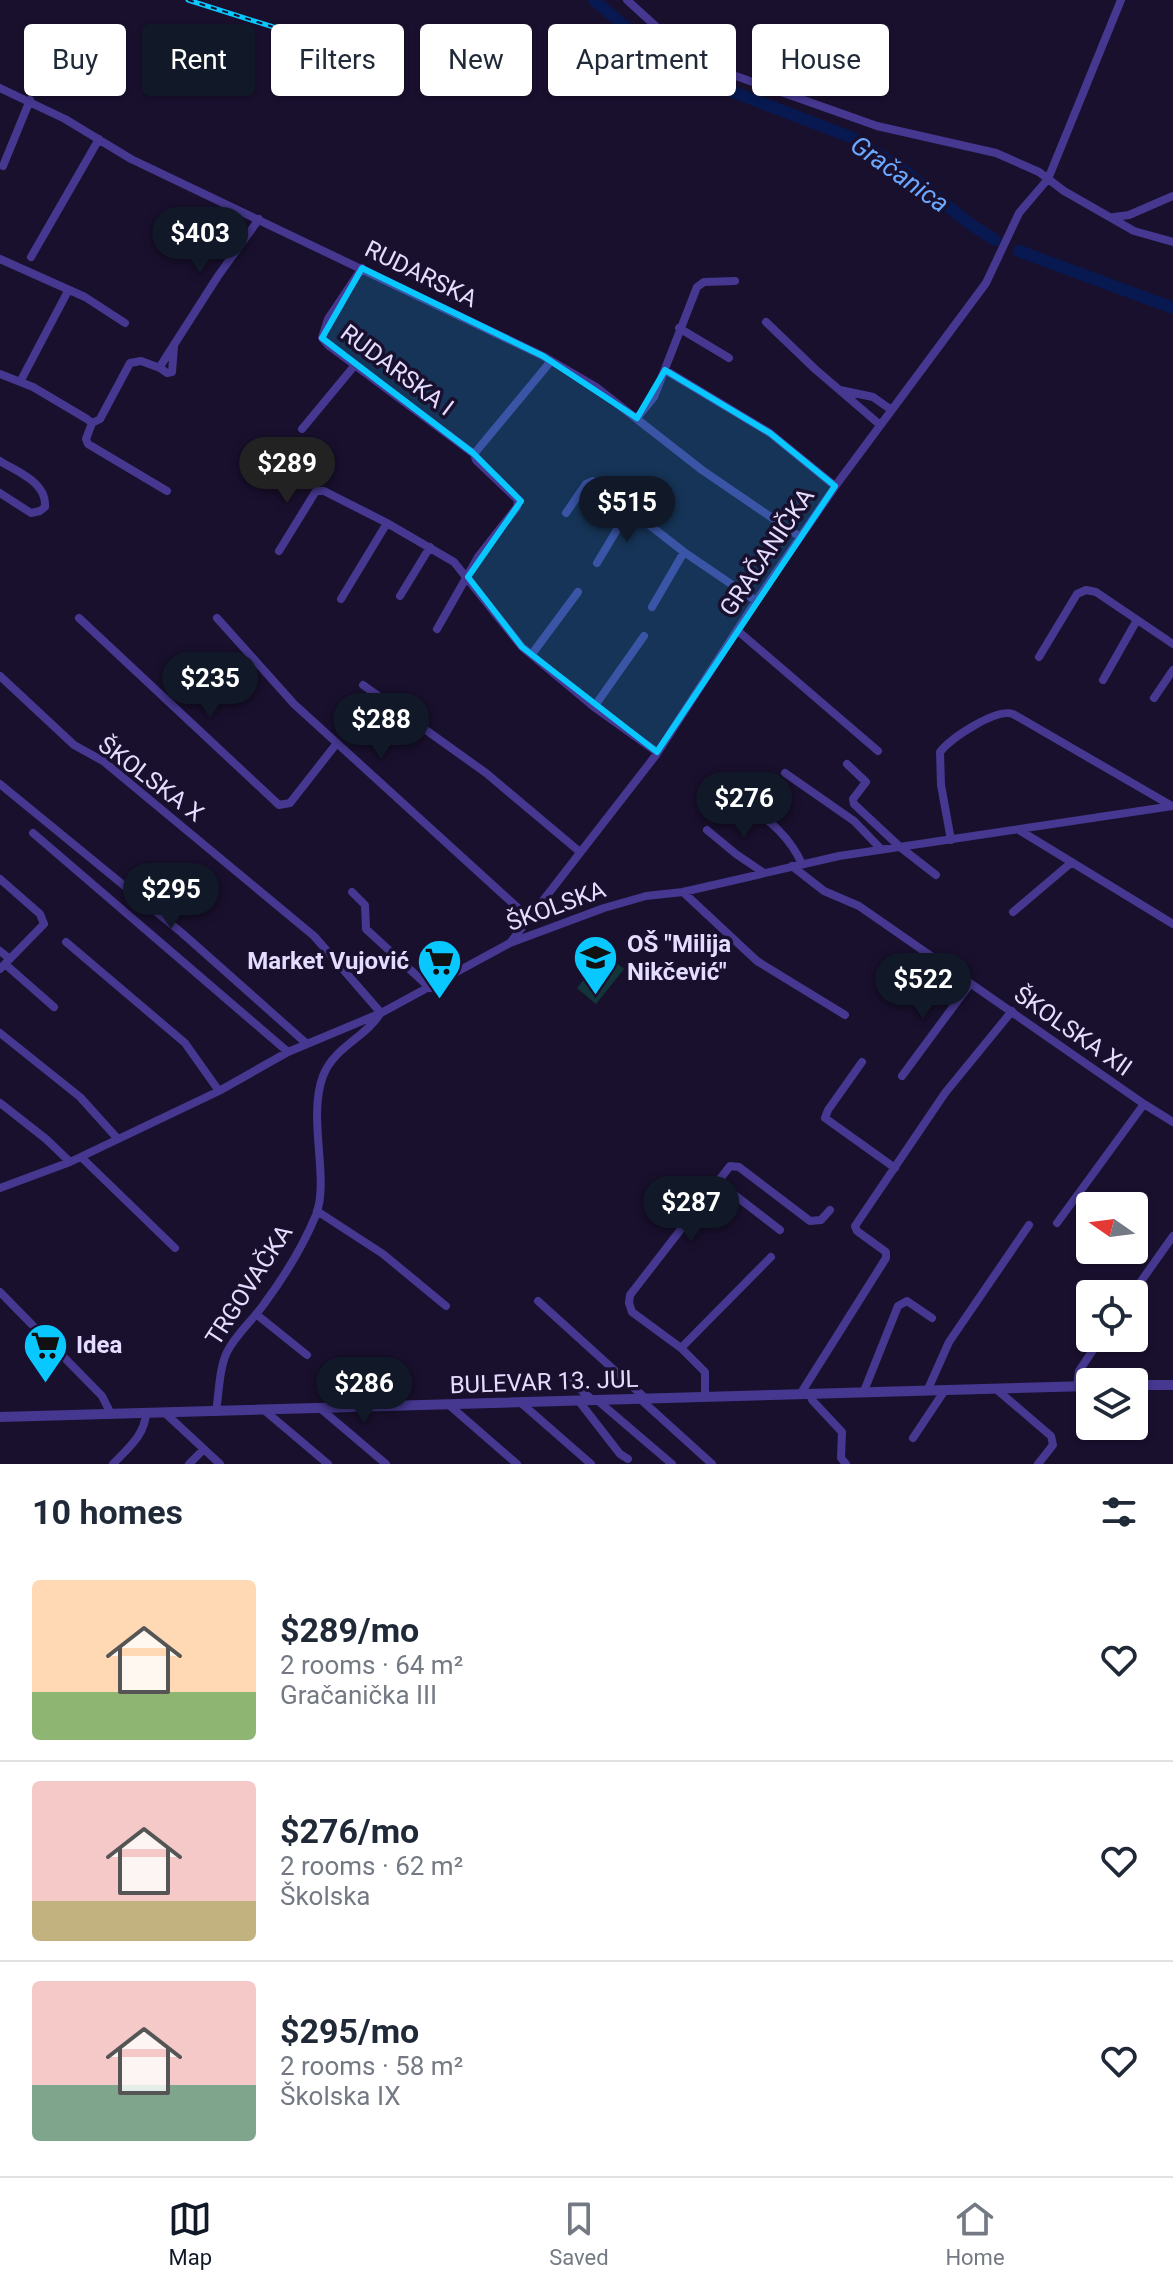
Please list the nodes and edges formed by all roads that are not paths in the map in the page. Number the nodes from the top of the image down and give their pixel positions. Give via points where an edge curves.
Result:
1 (627, 0) edge
2 (1121, 0) edge
3 (0, 88) edge
4 (30, 100) junction
5 (99, 139) junction
6 (3, 166) dead end
7 (1048, 179) junction
8 (1173, 196) edge
9 (1111, 217) junction
10 (259, 219) junction
11 (1173, 242) edge
12 (31, 257) dead end
13 (0, 259) edge
14 (362, 268) junction
15 (735, 281) dead end
16 (68, 291) junction
17 (766, 322) dead end
18 (125, 323) dead end
19 (679, 328) junction
20 (729, 358) dead end
21 (551, 361) junction
22 (355, 365) junction
23 (665, 370) junction
24 (0, 374) edge
25 (20, 382) junction
26 (839, 390) junction
27 (890, 409) junction
28 (637, 418) junction
29 (92, 423) junction
30 (879, 424) junction
31 (302, 429) dead end
32 (474, 454) junction
33 (0, 461) edge
34 (835, 486) junction
35 (167, 491) dead end
36 (0, 493) edge
37 (630, 508) junction
38 (566, 513) dead end
39 (387, 523) junction
40 (800, 537) junction
41 (430, 547) junction
42 (279, 551) dead end
43 (684, 552) junction
44 (597, 563) dead end
45 (468, 577) junction
46 (578, 592) dead end
47 (400, 596) dead end
48 (341, 599) dead end
49 (756, 601) junction
50 (652, 607) dead end
51 (79, 618) dead end
52 (217, 618) dead end
53 (1137, 620) junction
54 (437, 629) dead end
55 (738, 631) junction
56 (644, 636) dead end
57 (1173, 644) edge
58 (532, 654) junction
59 (1039, 657) dead end
60 (1173, 670) edge
61 (0, 676) edge
62 (1103, 680) dead end
63 (363, 685) dead end
64 (1154, 698) dead end
65 (594, 707) junction
66 (337, 743) junction
67 (878, 751) dead end
68 (657, 752) junction
69 (847, 764) dead end
70 (785, 773) dead end
71 (0, 784) edge
72 (735, 794) dead end
73 (1173, 806) edge
74 (1019, 829) junction
75 (707, 830) dead end
76 (33, 833) dead end
77 (951, 840) junction
78 (900, 847) junction
79 (880, 848) junction
80 (580, 852) junction
81 (1072, 862) junction
82 (802, 864) junction
83 (792, 866) junction
84 (764, 873) junction
85 (936, 875) dead end
86 (0, 879) edge
87 (352, 892) dead end
88 (683, 892) junction
89 (1013, 912) dead end
90 (530, 919) junction
91 (1173, 924) edge
92 (66, 942) dead end
93 (510, 943) junction
94 (0, 951) edge
95 (5, 964) edge
96 (970, 984) junction
97 (430, 988) junction
98 (54, 1007) dead end
99 (1012, 1011) junction
100 (381, 1013) junction
101 (845, 1015) dead end
102 (0, 1033) edge
103 (307, 1044) junction
104 (288, 1052) junction
105 (862, 1062) dead end
106 (902, 1076) dead end
107 (219, 1091) junction
108 (0, 1103) edge
109 (1144, 1104) junction
110 (1173, 1122) edge
111 (117, 1138) junction
112 (81, 1157) junction
113 (70, 1162) junction
114 (895, 1168) junction
115 (719, 1183) junction
116 (0, 1188) edge
117 (830, 1210) dead end
118 (317, 1211) junction
119 (1057, 1223) dead end
120 (1029, 1225) dead end
121 (780, 1230) dead end
122 (1173, 1236) edge
123 (175, 1248) dead end
124 (771, 1257) dead end
125 (1142, 1280) edge
126 (0, 1292) edge
127 (538, 1301) dead end
128 (446, 1306) dead end
129 (256, 1314) junction
130 (932, 1318) dead end
131 (681, 1348) junction
132 (307, 1355) dead end
133 (562, 1375) dead end
134 (1148, 1385) edge
135 (1173, 1385) edge
136 (1076, 1387) edge
137 (928, 1389) junction
138 (996, 1389) junction
139 (945, 1390) junction
140 (864, 1391) junction
141 (806, 1393) junction
142 (705, 1396) junction
143 (641, 1397) junction
144 (578, 1400) junction
145 (595, 1400) junction
146 (520, 1402) junction
147 (449, 1405) junction
148 (321, 1409) junction
149 (264, 1410) junction
150 (164, 1412) junction
151 (216, 1412) junction
152 (146, 1413) junction
153 (111, 1414) junction
154 (0, 1417) edge
155 (913, 1438) dead end
156 (204, 1449) junction
157 (628, 1459) dead end
158 (113, 1464) edge
159 (189, 1464) edge
160 (220, 1464) edge
161 (328, 1464) edge
162 (386, 1464) edge
163 (517, 1464) edge
164 (591, 1464) edge
165 (672, 1464) edge
166 (712, 1464) edge
167 (846, 1464) edge
168 (1038, 1464) edge

1 - 7 street via 684,47 733,75 877,126 996,153
2 - 7 street, GRAČANIČKA
3 - 4 street, RUDARSKA
4 - 5 street, RUDARSKA
4 - 6 street
5 - 10 street, RUDARSKA
5 - 12 street
7 - 9 street
7 - 27 street, GRAČANIČKA via 1019,213 986,283
8 - 9 street
9 - 11 street via 1134,231
10 - 14 street, RUDARSKA
10 - 29 street via 160,368 130,363 100,419
13 - 16 street
14 - 21 street, RUDARSKA
14 - 22 street, RUDARSKA I via 328,319 322,338
15 - 19 street via 697,287
16 - 18 street
16 - 25 street
17 - 26 street
19 - 20 street
19 - 23 street
21 - 28 street, RUDARSKA
21 - 32 street
22 - 31 street
22 - 32 street, RUDARSKA I
23 - 28 street via 654,397
23 - 34 street via 770,433
24 - 25 street
25 - 29 street
26 - 27 street via 873,397
26 - 30 street
27 - 30 street, GRAČANIČKA
28 - 40 street, RUDARSKA
29 - 35 street via 88,444
30 - 34 street, GRAČANIČKA
32 - 45 street, RUDARSKA I via 518,500
33 - 36 street via 37,485 45,495 45,507 31,513
34 - 40 street, GRAČANIČKA
37 - 38 street via 590,481
37 - 43 street
37 - 44 street
39 - 41 street
39 - 42 street via 320,490 312,494
39 - 48 street
40 - 49 street, GRAČANIČKA
41 - 45 street
41 - 47 street
43 - 49 street
43 - 50 street
45 - 54 street
45 - 58 street
46 - 58 street
49 - 55 street, GRAČANIČKA
51 - 66 street via 279,805 290,803
52 - 66 street via 294,704
53 - 57 street
53 - 59 street via 1096,592 1081,591
53 - 62 street
55 - 67 street
55 - 68 street, GRAČANIČKA
56 - 65 street
58 - 65 street
60 - 64 street
61 - 100 street, ŠKOLSKA X via 74,745 103,761 314,936
63 - 80 street via 486,773
65 - 68 street
66 - 90 street
68 - 80 street, GRAČANIČKA
69 - 78 street via 866,782 852,802
70 - 79 street via 854,821
71 - 103 street
72 - 82 street via 774,824
73 - 74 street, ŠKOLSKA
73 - 77 street via 1005,711 975,725 940,752
74 - 77 street, ŠKOLSKA
74 - 81 street
75 - 84 street
76 - 104 street
77 - 78 street, ŠKOLSKA
78 - 79 street, ŠKOLSKA
78 - 85 street
79 - 82 street, ŠKOLSKA
80 - 90 street, GRAČANIČKA
81 - 89 street
81 - 91 street
82 - 83 street, ŠKOLSKA
83 - 84 street, ŠKOLSKA
83 - 96 street, ŠKOLSKA XII
84 - 88 street, ŠKOLSKA
86 - 95 street via 44,924
87 - 97 street via 365,905 366,929
88 - 93 street, ŠKOLSKA via 604,908
88 - 101 street via 757,961
90 - 93 street, GRAČANIČKA
92 - 107 street via 185,1043
93 - 97 street, ŠKOLSKA
94 - 95 street
95 - 98 street
96 - 99 street, ŠKOLSKA XII
96 - 106 street
97 - 100 street, ŠKOLSKA
99 - 109 street, ŠKOLSKA XII
99 - 114 street via 945,1093
100 - 103 street, ŠKOLSKA
100 - 118 street, TRGOVAČKA via 324,1074 316,1130
102 - 111 street via 80,1097
103 - 104 street, ŠKOLSKA
104 - 107 street, ŠKOLSKA
105 - 114 street via 825,1118
107 - 111 street, ŠKOLSKA
108 - 113 street
109 - 110 street, ŠKOLSKA XII
109 - 119 street
111 - 112 street, ŠKOLSKA
112 - 113 street, ŠKOLSKA
112 - 123 street
113 - 116 street, ŠKOLSKA
114 - 141 street via 855,1226 886,1252 886,1258
115 - 117 street via 736,1165 810,1221 821,1220
115 - 121 street
115 - 131 street via 630,1295 632,1312
118 - 128 street via 383,1254
118 - 129 street, TRGOVAČKA via 303,1243
120 - 137 street via 949,1342
122 - 125 street
124 - 131 street
126 - 153 street via 102,1396
127 - 143 street
129 - 132 street
129 - 151 street, TRGOVAČKA via 226,1353
130 - 140 street via 912,1302 898,1306
131 - 142 street via 705,1372
133 - 145 street
134 - 135 street
136 - 138 street, BULEVAR 13. JUL
137 - 139 street, BULEVAR 13. JUL
137 - 140 street, BULEVAR 13. JUL
138 - 139 street, BULEVAR 13. JUL
138 - 168 street via 1051,1436 1053,1445
139 - 155 street
140 - 141 street, BULEVAR 13. JUL
141 - 142 street, BULEVAR 13. JUL
141 - 167 street via 842,1432 841,1458
142 - 143 street, BULEVAR 13. JUL
143 - 145 street, BULEVAR 13. JUL
143 - 166 street
144 - 145 street, BULEVAR 13. JUL
144 - 146 street, BULEVAR 13. JUL
144 - 157 street
145 - 165 street
146 - 147 street, BULEVAR 13. JUL
146 - 164 street
147 - 148 street, BULEVAR 13. JUL
147 - 163 street
148 - 149 street, BULEVAR 13. JUL
148 - 162 street
149 - 151 street, BULEVAR 13. JUL
149 - 161 street
150 - 151 street, BULEVAR 13. JUL
150 - 152 street, BULEVAR 13. JUL
150 - 156 street
152 - 153 street, BULEVAR 13. JUL
152 - 158 street via 141,1434
153 - 154 street, BULEVAR 13. JUL
156 - 159 street
156 - 160 street

